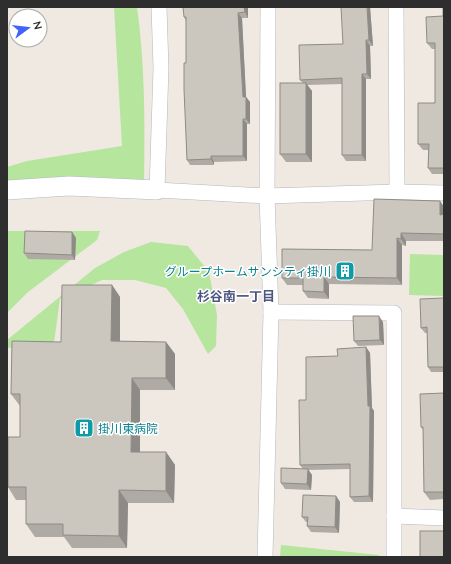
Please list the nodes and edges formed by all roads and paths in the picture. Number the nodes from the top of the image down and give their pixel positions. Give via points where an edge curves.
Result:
1 (159, 7) edge
2 (268, 7) edge
3 (396, 7) edge
4 (7, 190) edge
5 (158, 190) junction
6 (397, 192) junction
7 (444, 194) edge
8 (267, 196) junction
9 (271, 312) junction
10 (394, 516) junction
11 (444, 518) edge
12 (264, 557) edge
13 (394, 557) edge

1 - 5 street via 161,68
2 - 8 street
3 - 6 street
4 - 5 street via 69,186
5 - 8 street
6 - 7 street
6 - 8 street
8 - 9 street
9 - 10 street via 394,313
9 - 12 street
10 - 11 street
10 - 13 street

